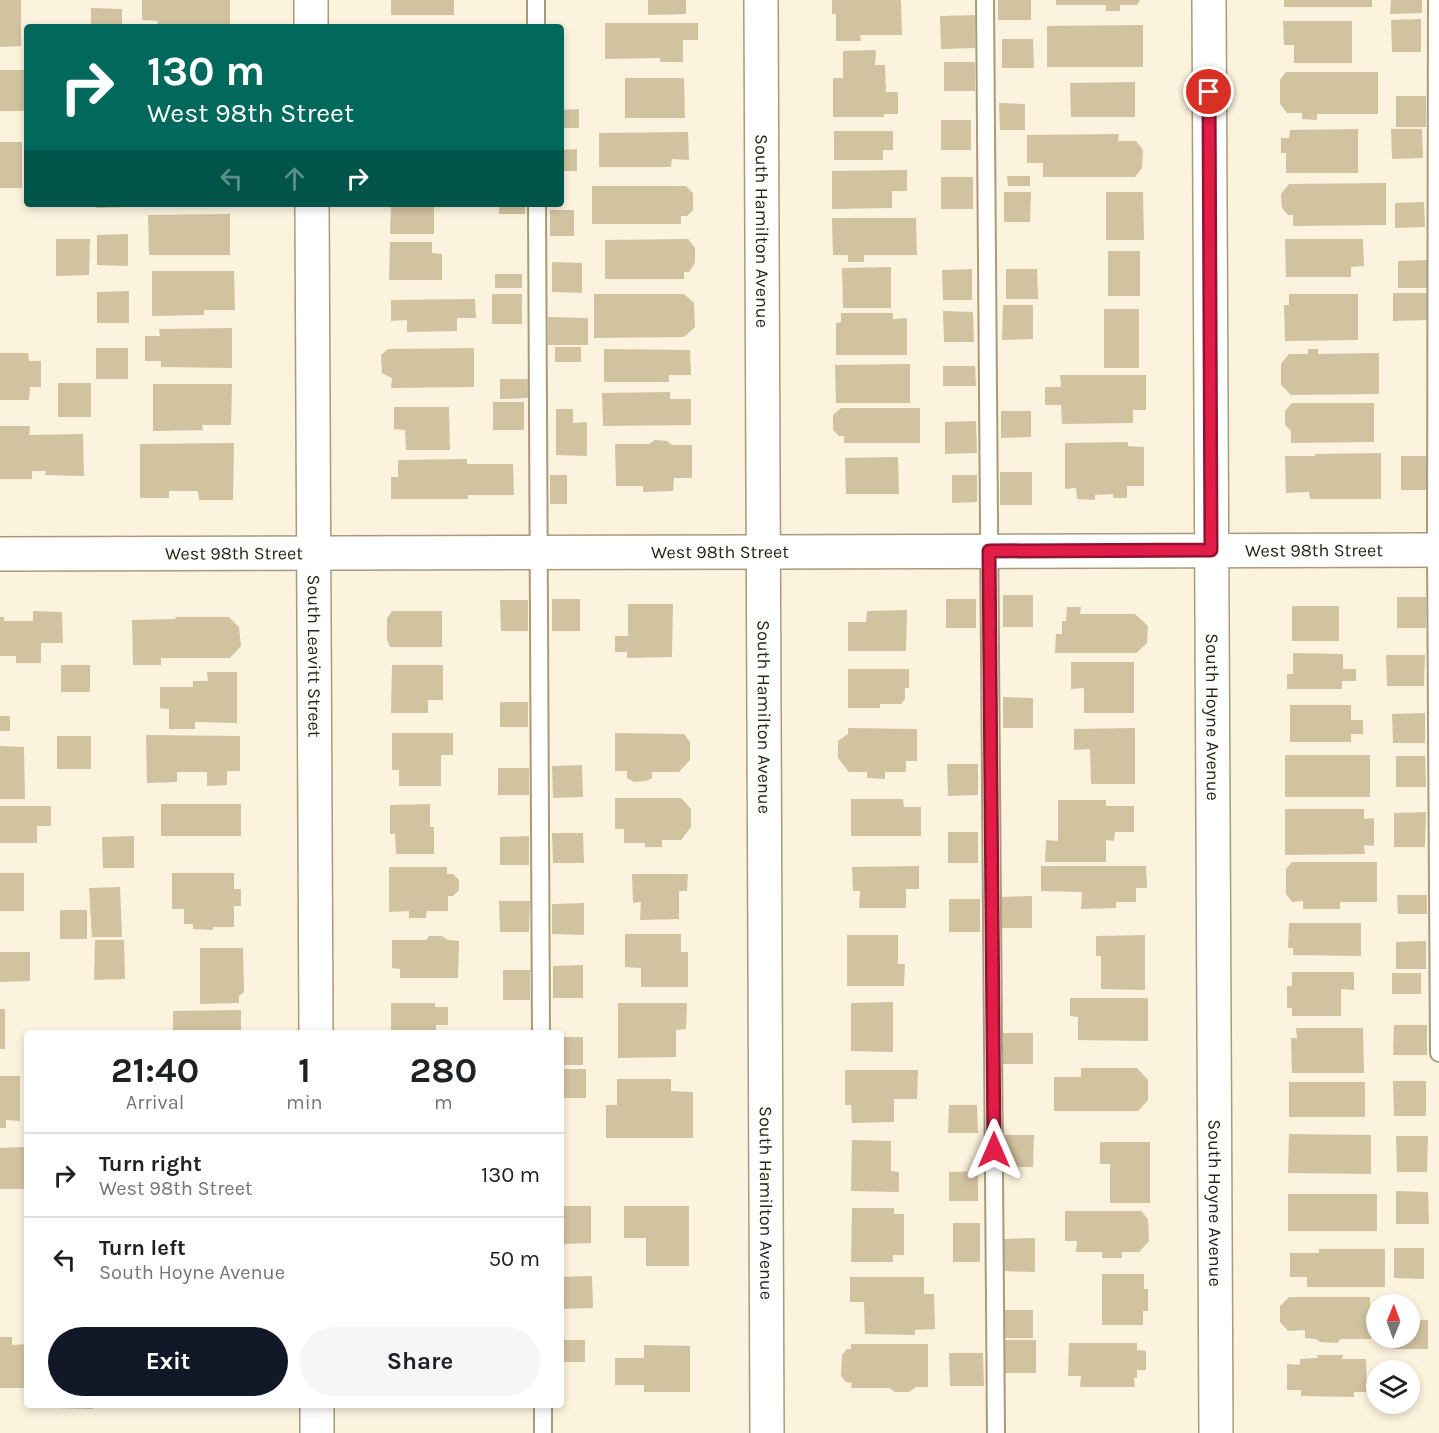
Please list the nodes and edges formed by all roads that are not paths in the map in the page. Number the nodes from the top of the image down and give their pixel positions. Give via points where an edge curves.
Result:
1 (311, 0) edge
2 (536, 0) edge
3 (761, 0) edge
4 (985, 0) edge
5 (1209, 0) edge
6 (1437, 0) edge
7 (311, 24) edge
8 (536, 24) edge
9 (312, 207) edge
10 (537, 207) edge
11 (1211, 550) junction
12 (1438, 550) edge
13 (989, 551) junction
14 (539, 552) junction
15 (763, 552) junction
16 (314, 553) junction
17 (0, 554) edge
18 (316, 1030) edge
19 (541, 1030) edge
20 (1439, 1053) edge
21 (317, 1408) edge
22 (543, 1408) edge
23 (317, 1433) edge
24 (543, 1433) edge
25 (767, 1433) edge
26 (996, 1433) edge
27 (1216, 1433) edge

1 - 7 street
2 - 8 lane
3 - 15 street, South Hamilton Avenue
4 - 13 lane
5 - 11 street, South Hoyne Avenue
6 - 12 lane
9 - 16 street, South Leavitt Street
10 - 14 lane
11 - 12 street, West 98th Street
11 - 13 street, West 98th Street
11 - 27 street, South Hoyne Avenue
12 - 20 lane
13 - 15 street, West 98th Street
13 - 26 lane
14 - 15 street, West 98th Street
14 - 16 street, West 98th Street
14 - 19 lane
15 - 25 street, South Hamilton Avenue
16 - 17 street, West 98th Street
16 - 18 street, South Leavitt Street
21 - 23 street
22 - 24 lane

